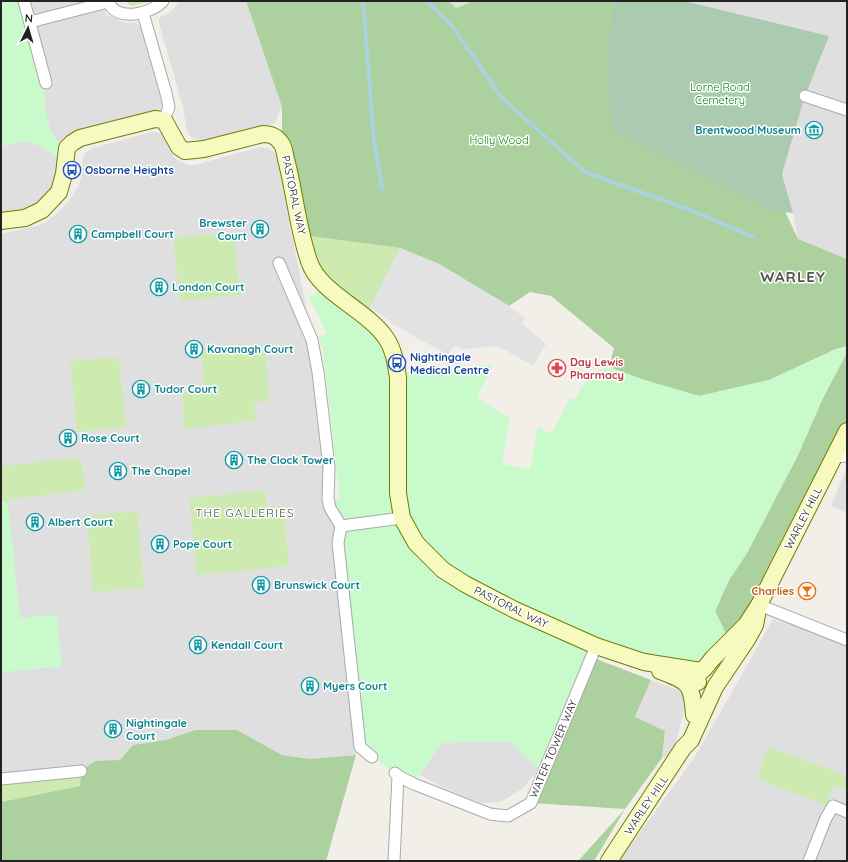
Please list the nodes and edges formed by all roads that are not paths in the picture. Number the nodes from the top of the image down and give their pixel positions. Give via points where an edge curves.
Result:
1 (24, 1) edge
2 (163, 1) edge
3 (108, 2) edge
4 (143, 13) junction
5 (30, 22) junction
6 (46, 83) dead end
7 (805, 96) dead end
8 (847, 110) edge
9 (164, 120) junction
10 (1, 221) edge
11 (279, 262) dead end
12 (847, 431) edge
13 (841, 457) edge
14 (402, 518) junction
15 (341, 526) junction
16 (759, 605) junction
17 (847, 640) edge
18 (596, 646) junction
19 (644, 662) junction
20 (675, 677) junction
21 (701, 677) junction
22 (717, 686) junction
23 (694, 715) junction
24 (683, 748) junction
25 (372, 757) dead end
26 (81, 771) dead end
27 (1, 779) edge
28 (847, 812) edge
29 (394, 861) edge
30 (609, 861) edge
31 (810, 861) edge

1 - 5 street
2 - 4 street via 159,6
3 - 4 street via 113,10 121,13
3 - 5 street
4 - 9 street via 169,107
5 - 6 street
7 - 8 street
9 - 10 street via 148,120 80,138 67,148 59,192 42,210 25,218
9 - 14 street, PASTORAL WAY via 179,146 185,151 204,149 263,134 271,134 282,144 309,264 327,287 362,314 386,338 396,363 398,493
11 - 15 street via 312,340 329,467 328,499 330,508
12 - 13 street, WARLEY HILL
13 - 16 street, WARLEY HILL
14 - 15 street
14 - 18 street, PASTORAL WAY via 416,543 443,570 464,584
15 - 25 street via 338,543 360,747
16 - 17 street
16 - 21 street, WARLEY HILL via 746,625 713,658
16 - 22 street, WARLEY HILL via 755,626
18 - 19 street, PASTORAL WAY
18 - 29 street, WATER TOWER WAY via 531,803 508,816 490,814 414,784 396,774
19 - 20 street
19 - 21 street
20 - 21 street
20 - 23 street via 690,688
21 - 22 street via 711,669 717,673
21 - 23 street, WARLEY HILL
22 - 24 street, WARLEY HILL via 691,740
23 - 24 street, WARLEY HILL
24 - 30 street, WARLEY HILL
26 - 27 street
28 - 31 street via 833,806

